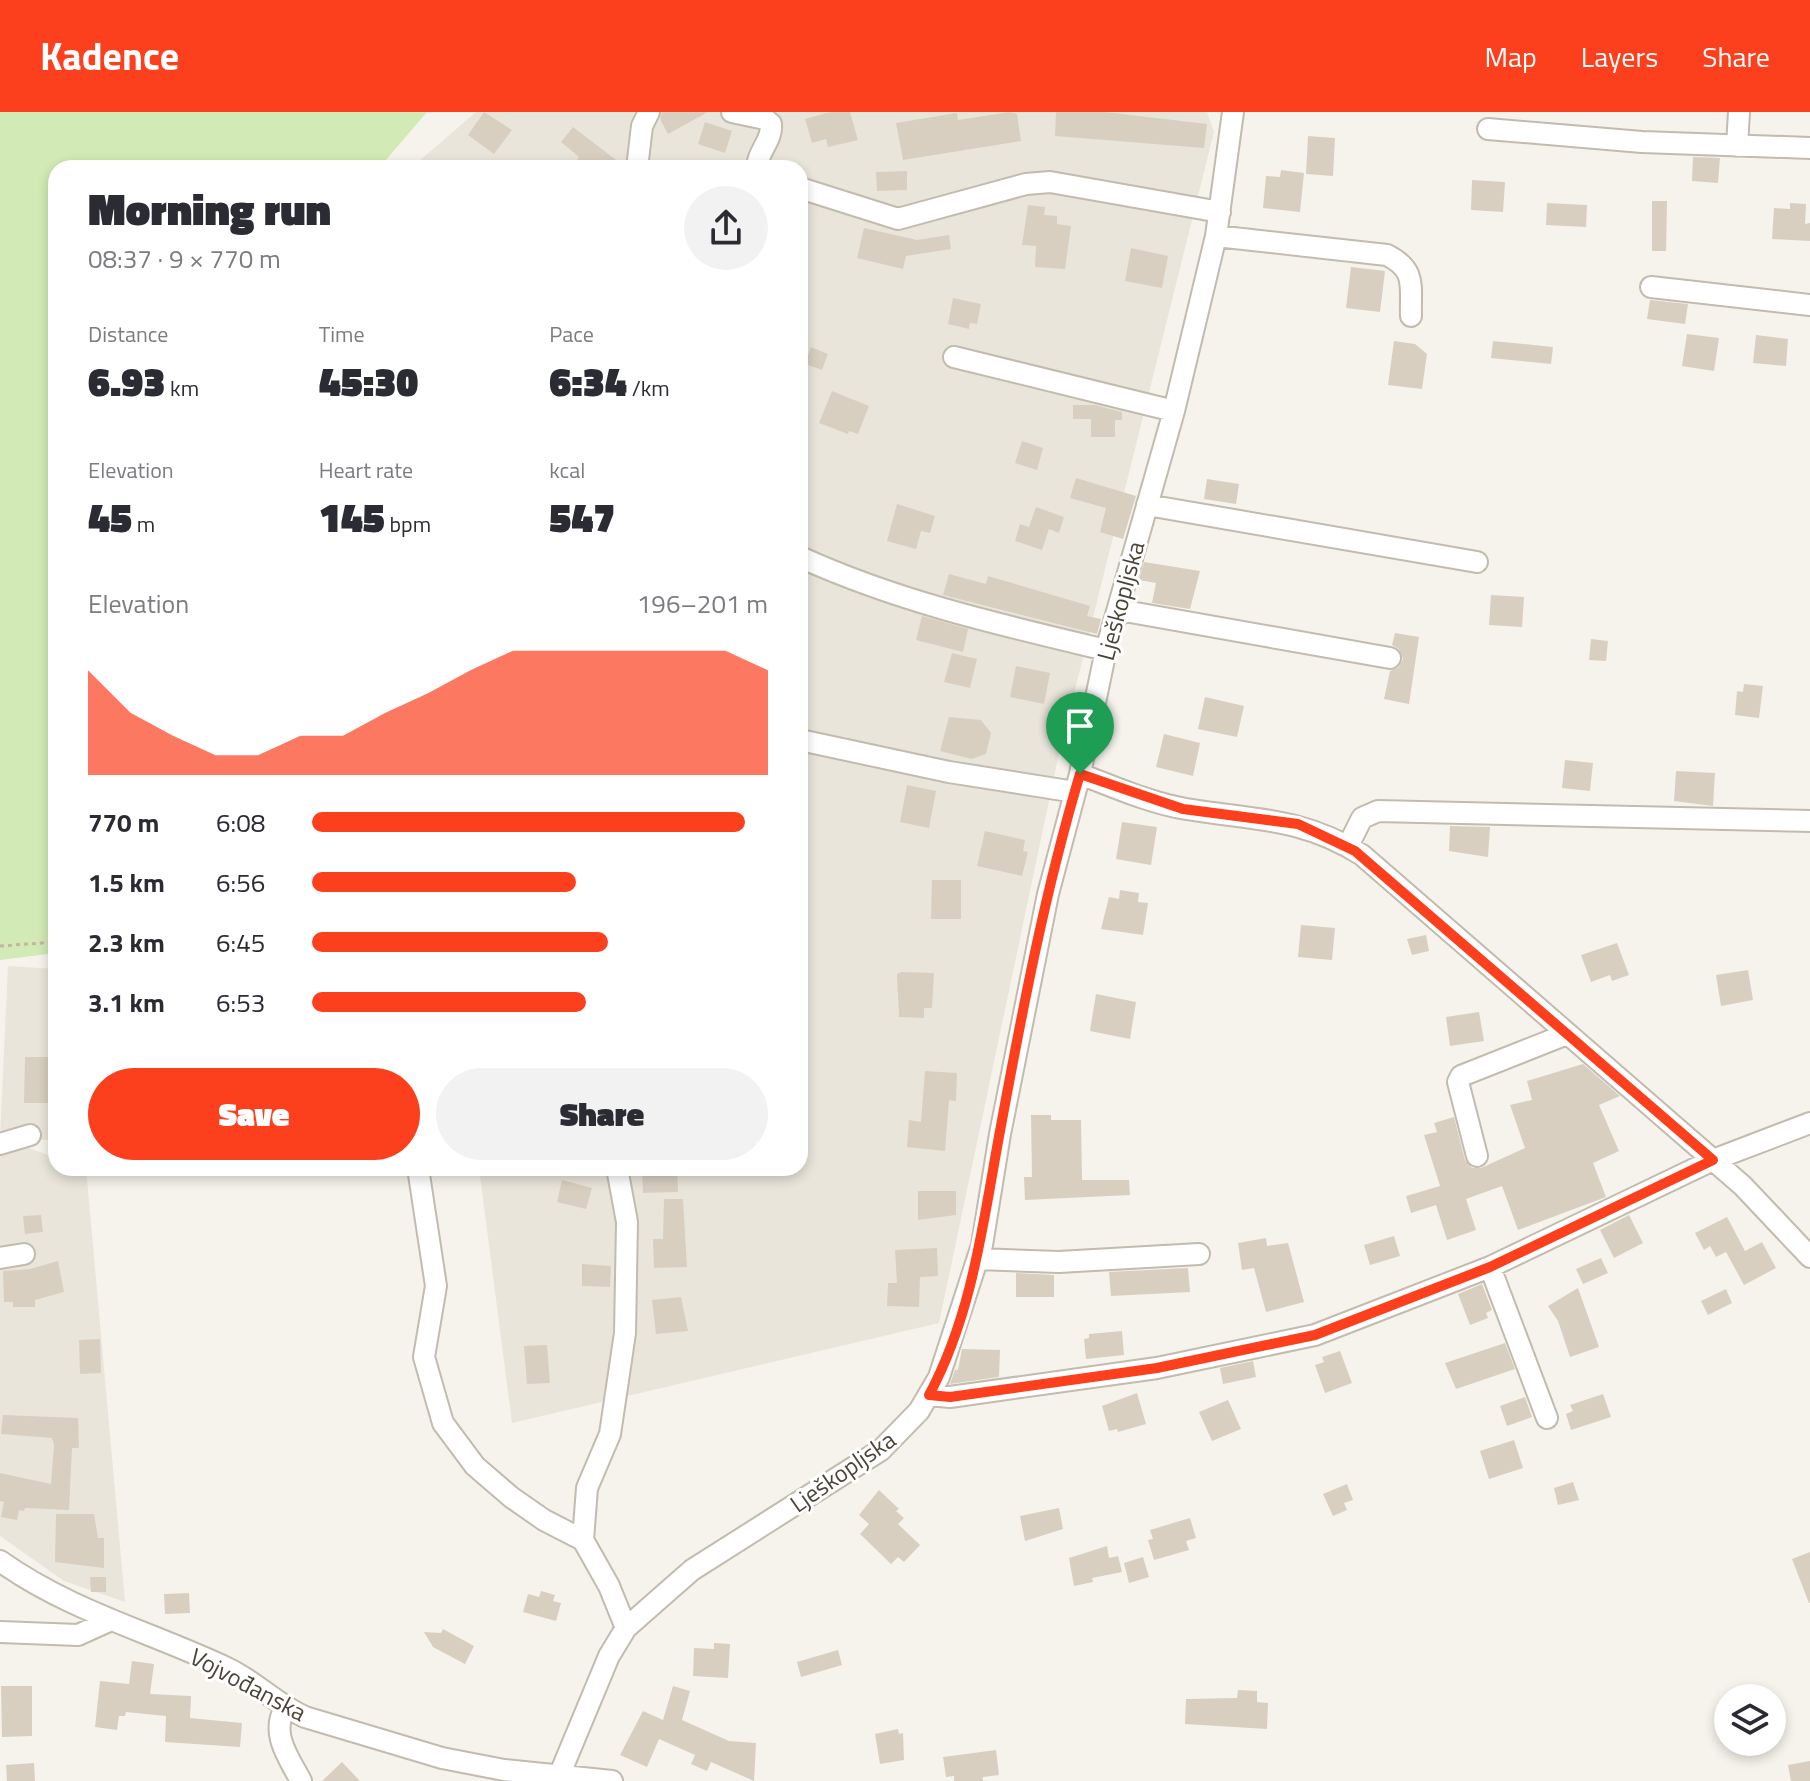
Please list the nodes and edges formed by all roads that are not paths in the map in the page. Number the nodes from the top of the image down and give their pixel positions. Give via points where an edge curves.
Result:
1 (649, 112) edge
2 (732, 112) edge
3 (1233, 112) edge
4 (1739, 112) edge
5 (1488, 129) dead end
6 (1737, 146) junction
7 (1810, 148) edge
8 (638, 160) edge
9 (757, 160) edge
10 (808, 191) edge
11 (1220, 212) junction
12 (1216, 236) junction
13 (1651, 287) dead end
14 (1810, 305) edge
15 (1411, 316) dead end
16 (954, 357) dead end
17 (1174, 411) junction
18 (1147, 505) junction
19 (808, 561) edge
20 (1477, 562) dead end
21 (1119, 610) junction
22 (1106, 650) junction
23 (1390, 658) dead end
24 (808, 742) edge
25 (1078, 783) junction
26 (1810, 821) edge
27 (1348, 846) junction
28 (1567, 1034) junction
29 (1810, 1123) edge
30 (30, 1135) dead end
31 (0, 1144) edge
32 (1477, 1156) dead end
33 (1713, 1160) junction
34 (419, 1176) edge
35 (618, 1176) edge
36 (24, 1254) dead end
37 (1199, 1254) dead end
38 (1810, 1257) edge
39 (0, 1258) edge
40 (978, 1259) junction
41 (1490, 1267) junction
42 (929, 1395) junction
43 (1547, 1418) dead end
44 (583, 1540) junction
45 (0, 1561) edge
46 (109, 1621) junction
47 (626, 1628) junction
48 (0, 1632) edge
49 (285, 1708) junction
50 (559, 1776) junction
51 (301, 1781) edge
52 (603, 1781) edge
53 (612, 1781) edge

1 - 8 street
2 - 9 street via 771,124
3 - 11 street, Lješkopljska
4 - 6 street
5 - 6 street
6 - 7 street
10 - 11 street via 898,219 1050,182
11 - 12 street, Lješkopljska
12 - 15 street via 1387,255 1403,263 1410,275
12 - 17 street, Lješkopljska
13 - 14 street
16 - 17 street
17 - 18 street, Lješkopljska
18 - 20 street
18 - 21 street, Lješkopljska
19 - 22 street via 932,608
21 - 22 street, Lješkopljska
21 - 23 street
22 - 25 street, Lješkopljska
24 - 25 street via 949,772
25 - 27 street via 1183,809 1298,824
25 - 40 street, Lješkopljska via 1048,894
26 - 27 street via 1378,811 1362,818
27 - 28 street
28 - 32 street via 1461,1076 1458,1082
28 - 33 street
29 - 33 street
30 - 31 street
33 - 38 street
33 - 41 street
34 - 44 street via 436,1286 424,1357 443,1423 475,1466 511,1497
35 - 44 street via 627,1222 625,1333 610,1434 587,1488
36 - 39 street
37 - 40 street via 1059,1262
40 - 42 street, Lješkopljska via 947,1357
41 - 42 street via 1315,1335 1237,1353 950,1397
41 - 43 street
42 - 47 street, Lješkopljska via 881,1450 692,1570
44 - 47 street
45 - 46 street, Vojvođanska
46 - 48 street via 78,1635
46 - 49 street, Vojvođanska via 227,1668
47 - 50 street, Lješkopljska
49 - 50 street, Vojvođanska via 442,1758
49 - 51 street via 279,1735
50 - 52 street, Vojvođanska
52 - 53 street, Vojvođanska

